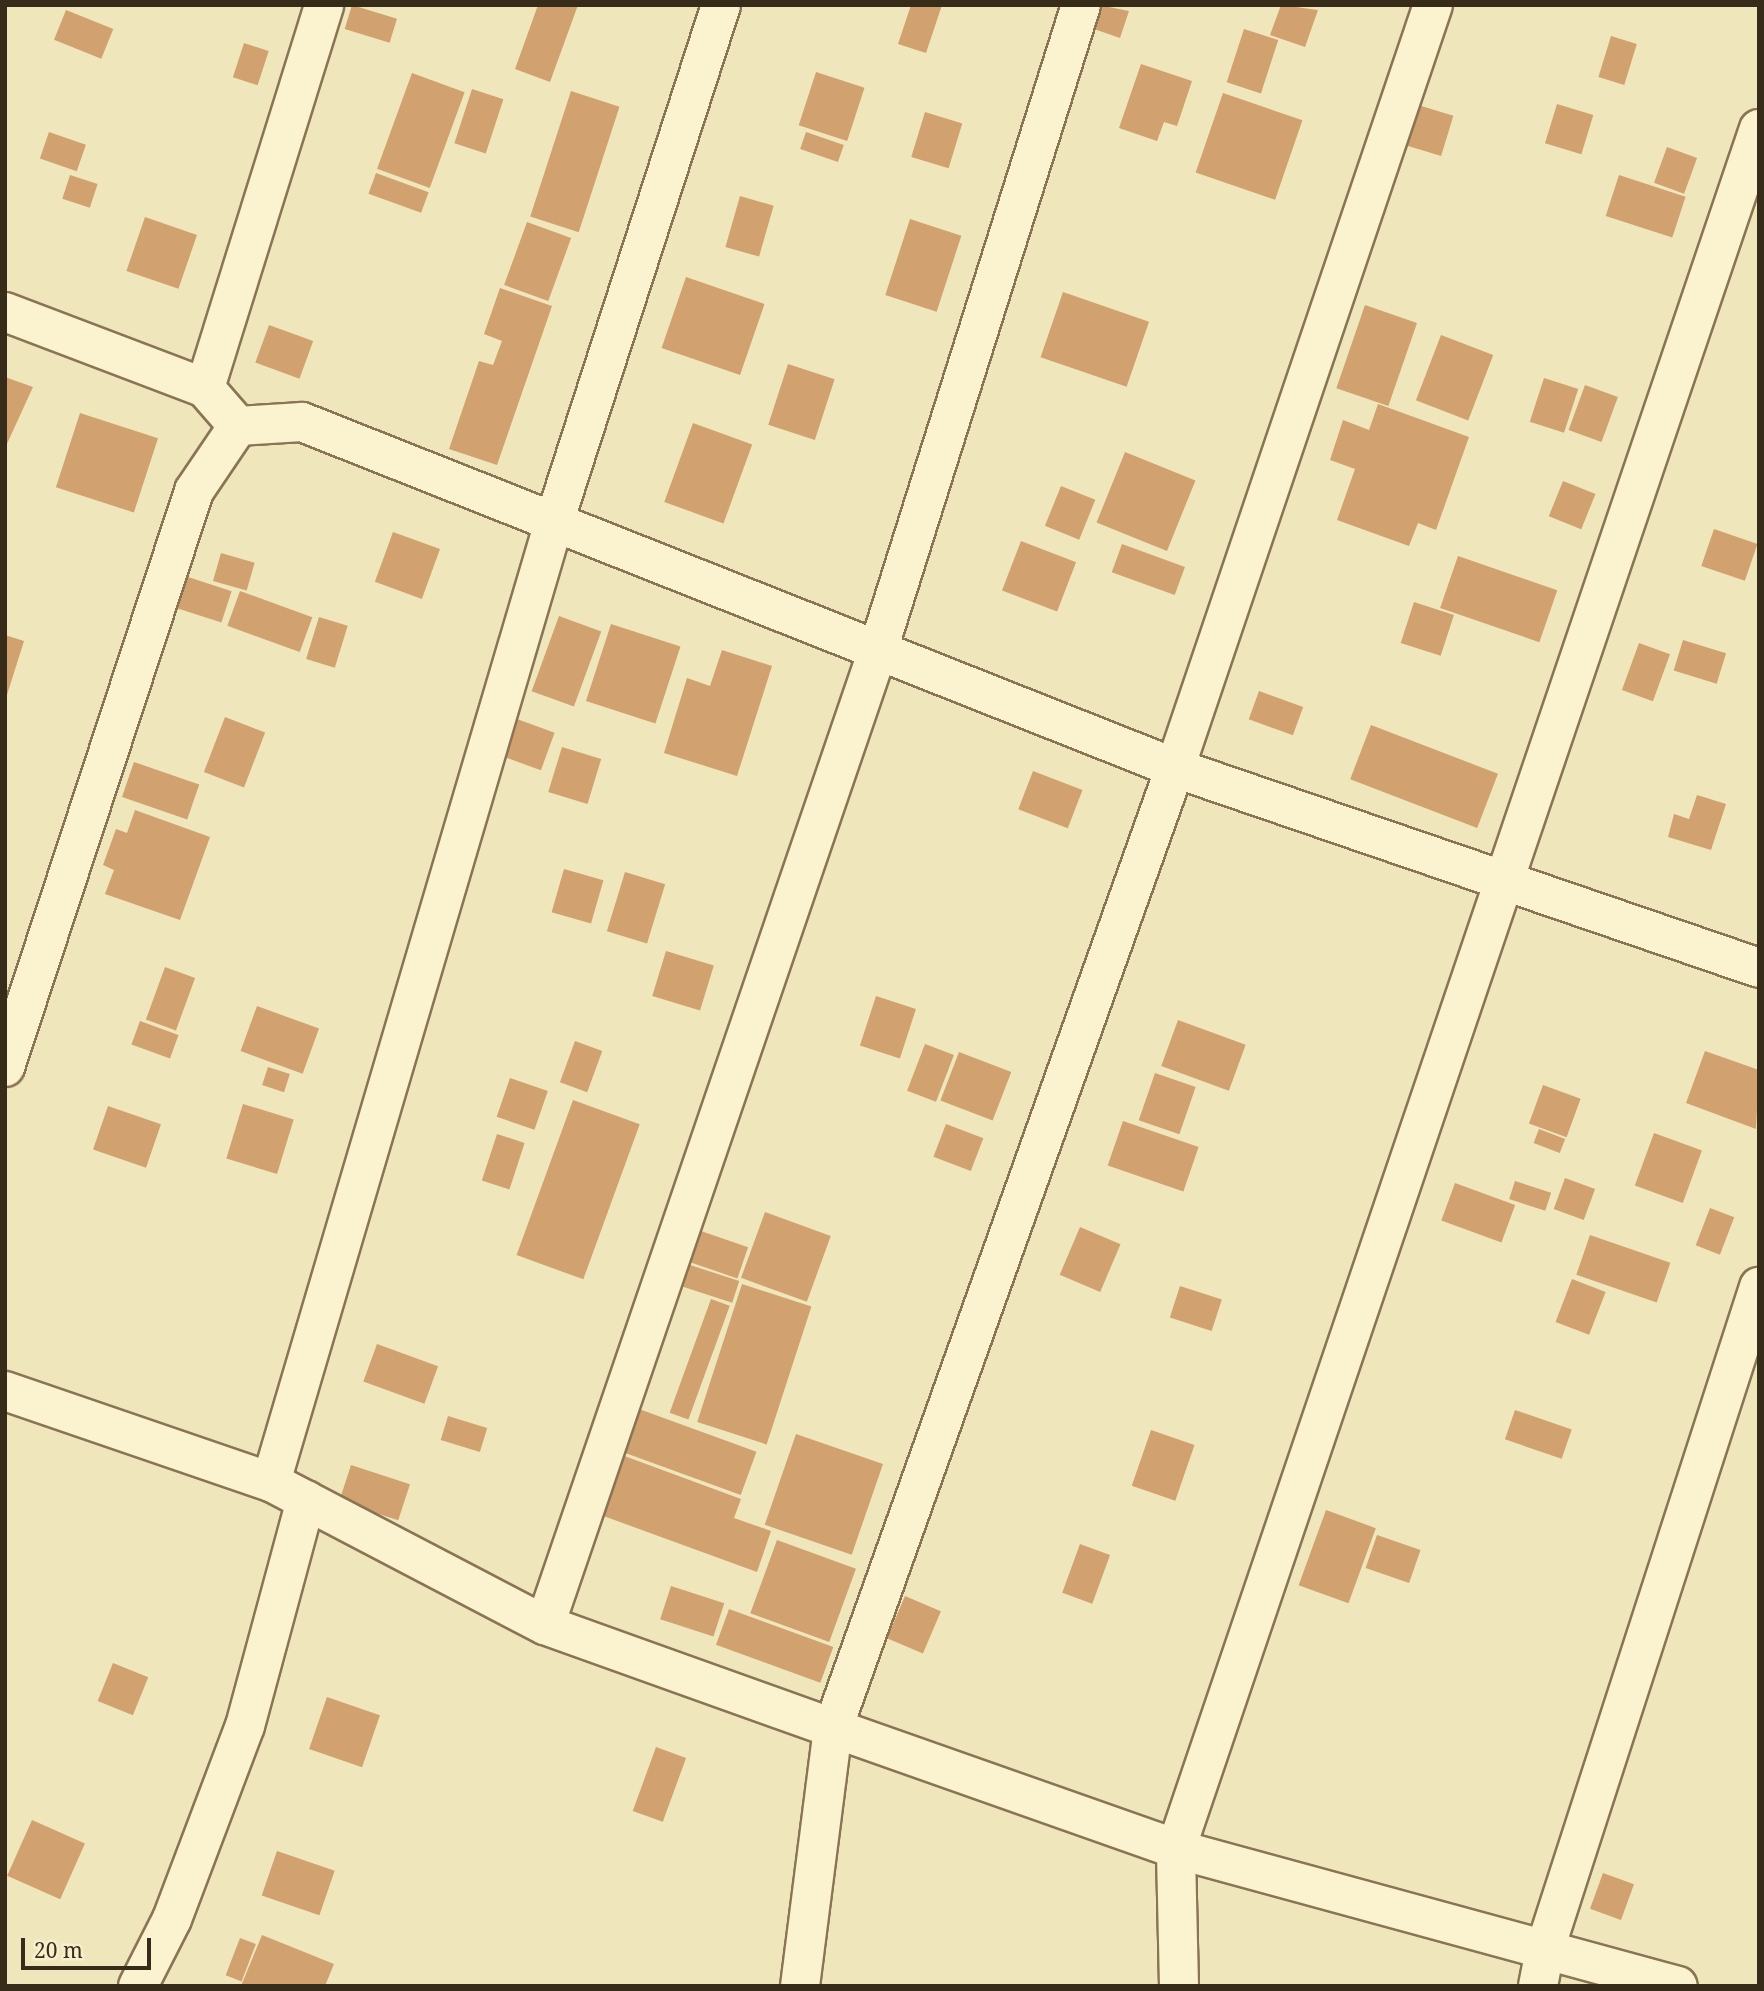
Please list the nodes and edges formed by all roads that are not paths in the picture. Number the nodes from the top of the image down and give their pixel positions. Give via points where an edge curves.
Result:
1 (324, 5) edge
2 (721, 5) edge
3 (1081, 5) edge
4 (1433, 5) edge
5 (1759, 130) edge
6 (5, 312) edge
7 (205, 388) junction
8 (238, 426) junction
9 (555, 519) junction
10 (878, 650) junction
11 (1175, 768) junction
12 (1504, 879) junction
13 (1759, 968) edge
14 (5, 1067) edge
15 (1759, 1287) edge
16 (5, 1391) edge
17 (271, 1482) junction
18 (306, 1500) junction
19 (545, 1625) junction
20 (834, 1728) junction
21 (1176, 1849) junction
22 (1545, 1949) junction
23 (138, 1986) edge
24 (800, 1986) edge
25 (1179, 1986) edge
26 (1538, 1986) edge
27 (1678, 1986) edge

1 - 7 street
2 - 9 street
3 - 10 street
4 - 11 street
5 - 12 street
6 - 7 street
7 - 8 street
8 - 9 street via 302,422
8 - 14 street via 194,491
9 - 10 street
9 - 17 street
10 - 11 street
10 - 19 street
11 - 12 street
11 - 20 street
12 - 13 street
12 - 21 street
15 - 22 street
16 - 17 street
17 - 18 street
18 - 19 street
18 - 23 street via 245,1726 172,1919
19 - 20 street
20 - 21 street
20 - 24 street
21 - 22 street
21 - 25 street
22 - 26 street
22 - 27 street

